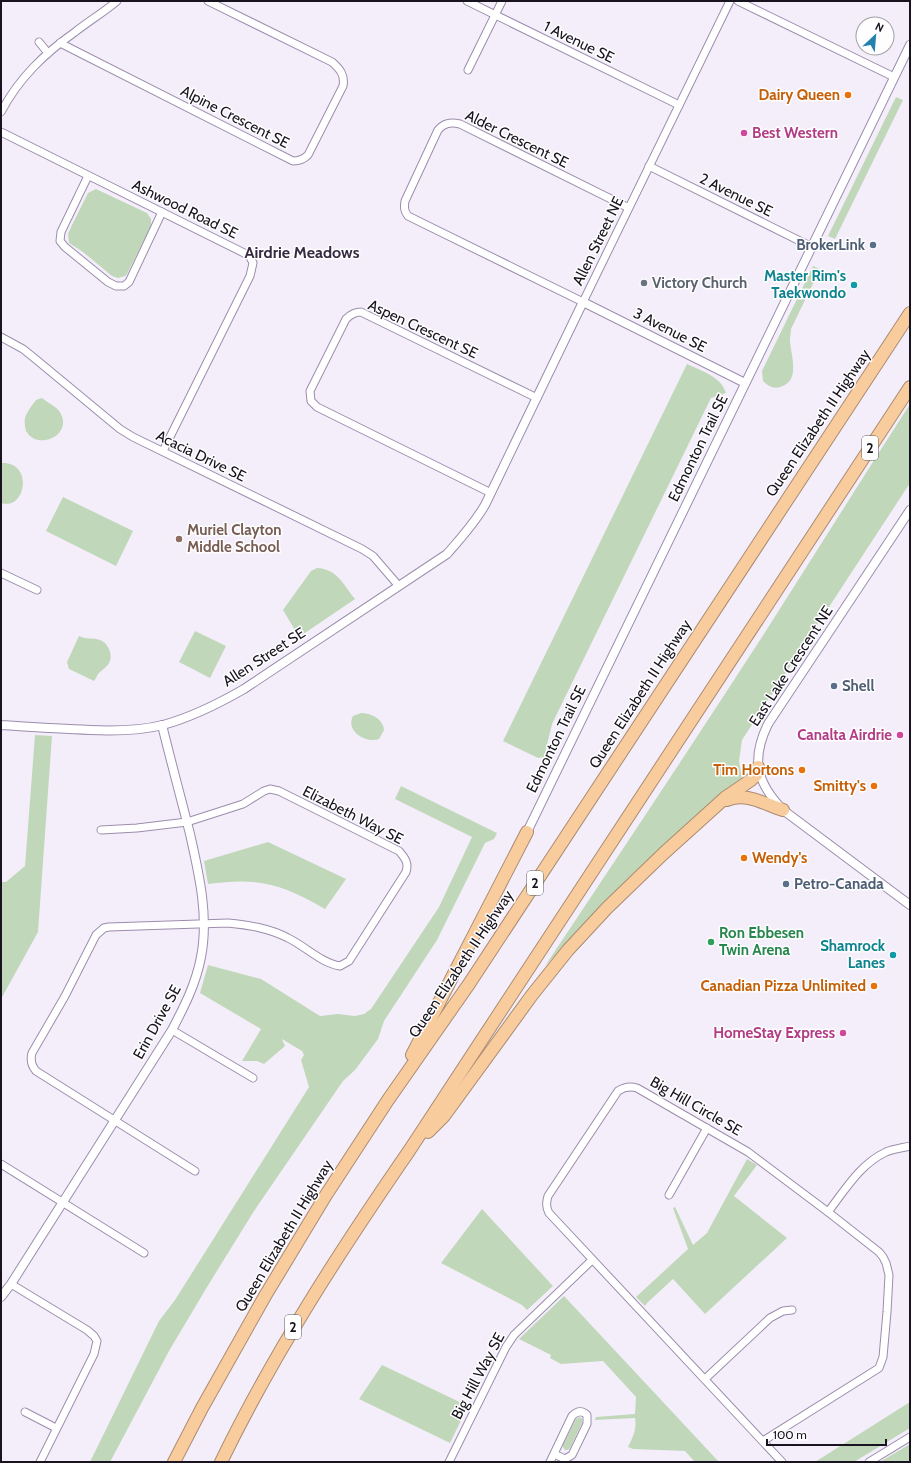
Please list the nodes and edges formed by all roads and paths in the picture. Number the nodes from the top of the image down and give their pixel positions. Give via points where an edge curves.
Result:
1 (117, 1) edge
2 (208, 1) edge
3 (467, 1) edge
4 (502, 1) edge
5 (730, 1) edge
6 (738, 1) edge
7 (495, 15) junction
8 (39, 42) dead end
9 (60, 43) junction
10 (910, 44) edge
11 (48, 53) junction
12 (468, 70) dead end
13 (894, 77) junction
14 (679, 105) junction
15 (1, 112) edge
16 (1, 132) edge
17 (649, 166) junction
18 (88, 176) junction
19 (629, 208) junction
20 (162, 212) junction
21 (812, 246) junction
22 (583, 302) junction
23 (910, 313) edge
24 (1, 336) edge
25 (745, 383) junction
26 (910, 387) edge
27 (537, 398) junction
28 (163, 451) junction
29 (491, 493) junction
30 (910, 510) edge
31 (1, 573) edge
32 (398, 585) junction
33 (37, 590) dead end
34 (162, 725) junction
35 (1, 726) edge
36 (758, 767) junction
37 (783, 810) junction
38 (709, 811) junction
39 (187, 822) junction
40 (101, 830) dead end
41 (527, 832) joint
42 (910, 905) edge
43 (204, 924) junction
44 (172, 1030) junction
45 (253, 1078) dead end
46 (388, 1100) junction
47 (114, 1120) junction
48 (707, 1128) junction
49 (910, 1146) edge
50 (409, 1151) junction
51 (1, 1164) edge
52 (195, 1171) dead end
53 (669, 1195) dead end
54 (62, 1203) junction
55 (828, 1212) junction
56 (144, 1253) dead end
57 (592, 1260) junction
58 (11, 1284) junction
59 (1, 1297) edge
60 (792, 1310) dead end
61 (705, 1379) junction
62 (25, 1412) dead end
63 (56, 1428) junction
64 (910, 1437) edge
65 (763, 1441) junction
66 (554, 1454) junction
67 (40, 1462) edge
68 (174, 1462) edge
69 (221, 1462) edge
70 (449, 1462) edge
71 (550, 1462) edge
72 (782, 1462) edge
73 (870, 1462) edge

1 - 9 street
2 - 9 street, Alpine Crescent SE via 332,62 342,73 343,86 305,158 293,160
3 - 7 street, 1 Avenue SE
4 - 7 street
5 - 14 street, Allen Street NE
6 - 13 street
7 - 12 street
7 - 14 street, 1 Avenue SE
8 - 11 street
9 - 11 street
10 - 13 street, Edmonton Trail SE
11 - 15 street via 28,72
13 - 21 street, Edmonton Trail SE
14 - 17 street, Allen Street NE
16 - 18 street, Ashwood Road SE
17 - 19 street, Allen Street NE
17 - 21 street, 2 Avenue SE
18 - 20 street, Ashwood Road SE
18 - 20 street via 61,232 60,241 116,286 124,286 129,282
19 - 22 street, Allen Street NE
19 - 22 street, Alder Crescent SE via 460,124 447,123 438,130 405,201 404,210 408,216
20 - 28 street, Ashwood Road SE via 244,253 253,263 250,276
21 - 25 street, Edmonton Trail SE
22 - 25 street, 3 Avenue SE
22 - 27 street, Allen Street NE
23 - 46 highway, Queen Elizabeth II Highway / 2 via 468,984
24 - 28 street, Acacia Drive SE via 33,357 120,429
25 - 41 street, Edmonton Trail SE
26 - 50 highway, 2
27 - 29 street, Allen Street NE
27 - 29 street, Aspen Crescent SE via 361,312 346,319 310,391 311,401 317,407
28 - 32 street, Acacia Drive SE via 362,549 373,556
29 - 32 street, Allen Street SE via 476,520 446,554
30 - 36 street, East Lake Crescent NE via 768,724 758,746
31 - 33 street
32 - 34 street, Allen Street SE via 244,689 191,716
34 - 35 street, Allen Street SE via 110,731
34 - 39 street, Erin Drive SE
36 - 37 street, East Lake Crescent NE via 767,791
36 - 38 highway via 757,774 752,780
37 - 38 highway via 752,798 739,797 725,801
37 - 42 street, East Lake Crescent NE
38 - 50 highway via 633,882 568,950 444,1116
39 - 40 street
39 - 43 street, Erin Drive SE via 199,874
39 - 43 street, Elizabeth Way SE via 243,804 264,791 275,790 399,852 404,856 408,868 349,962 340,966 329,963 288,937 261,928 228,923
41 - 46 highway
43 - 44 street, Erin Drive SE via 204,943 197,974 187,1002
43 - 47 street via 109,927 100,931 93,939 65,996 32,1053 31,1064 36,1071
44 - 45 street
44 - 47 street, Erin Drive SE
46 - 68 highway, Queen Elizabeth II Highway / 2 via 326,1194 265,1296
47 - 52 street
47 - 54 street, Erin Drive SE
48 - 53 street
48 - 55 street, Big Hill Circle SE via 748,1152
48 - 57 street, Big Hill Circle SE via 637,1088 628,1087 618,1091 547,1200 549,1213
49 - 55 street via 888,1151 867,1164
50 - 69 highway, 2 via 293,1328
51 - 54 street
54 - 56 street
54 - 58 street, Erin Drive SE
55 - 65 street, Big Hill Circle SE via 878,1252 886,1262 888,1282 883,1357 879,1368
57 - 61 street, Big Hill Circle SE
57 - 70 street, Big Hill Way SE via 514,1335
58 - 59 street, Erin Drive SE
58 - 63 street via 87,1330 97,1341 94,1354
60 - 61 street via 783,1311 770,1318
61 - 65 street, Big Hill Circle SE
62 - 63 street
63 - 67 street
64 - 73 street
65 - 72 street, Big Hill Circle SE
66 - 66 street via 565,1458 572,1455 587,1424 588,1419 584,1412 576,1412 572,1416
66 - 71 street

